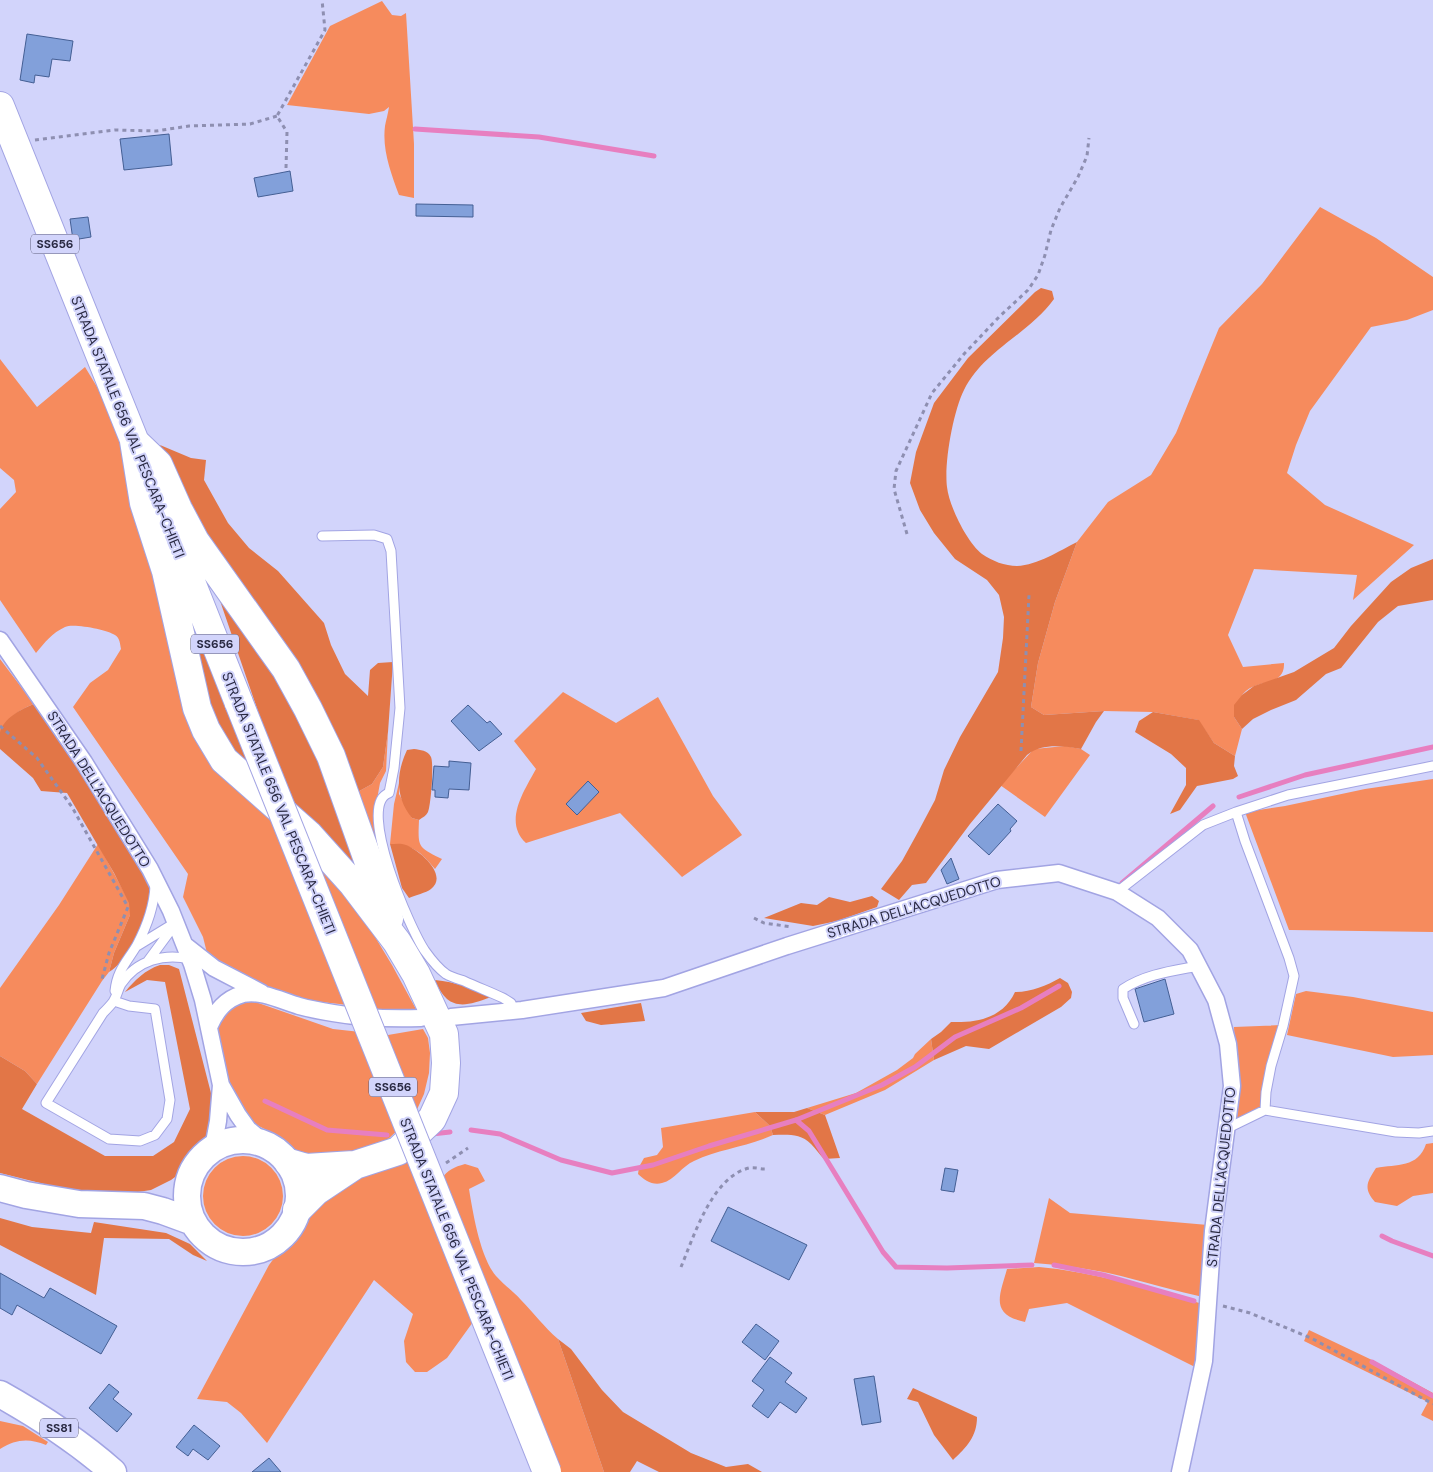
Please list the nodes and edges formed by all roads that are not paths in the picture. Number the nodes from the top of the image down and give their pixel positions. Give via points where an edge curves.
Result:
1 (0, 106) edge
2 (134, 441) junction
3 (322, 536) dead end
4 (0, 640) edge
5 (1433, 766) edge
6 (1236, 812) junction
7 (155, 879) junction
8 (1117, 892) junction
9 (176, 923) junction
10 (397, 942) junction
11 (136, 946) junction
12 (188, 952) junction
13 (148, 961) junction
14 (1198, 966) junction
15 (270, 997) junction
16 (114, 1001) junction
17 (514, 1011) junction
18 (451, 1017) dead end
19 (421, 1018) dead end
20 (1134, 1024) dead end
21 (209, 1027) junction
22 (221, 1085) junction
23 (1265, 1110) junction
24 (1226, 1129) junction
25 (1433, 1131) edge
26 (267, 1145) junction
27 (213, 1148) junction
28 (289, 1163) junction
29 (356, 1165) junction
30 (189, 1179) junction
31 (0, 1188) edge
32 (144, 1206) junction
33 (297, 1210) junction
34 (193, 1222) junction
35 (8, 1401) edge
36 (105, 1467) edge
37 (547, 1472) edge
38 (1180, 1472) edge

1 - 2 highway, STRADA STATALE 656 VAL PESCARA-CHIETI / SS656
2 - 10 highway via 158,464 195,541 286,668 316,724 331,756
2 - 10 highway via 144,503 166,571 197,708 206,730 224,760 308,835
2 - 37 highway, STRADA STATALE 656 VAL PESCARA-CHIETI / SS656, bridge
3 - 17 lane via 374,535 387,539 391,551 400,708 389,793 379,803 387,867 425,951 446,974 503,998
4 - 7 street, STRADA DELL'ACQUEDOTTO via 84,762
5 - 6 lane via 1288,795
6 - 8 lane via 1203,825
6 - 23 lane via 1294,976 1266,1092
7 - 9 street, STRADA DELL'ACQUEDOTTO
7 - 11 lane via 149,920
8 - 14 street, STRADA DELL'ACQUEDOTTO via 1158,918 1190,950
8 - 17 street, STRADA DELL'ACQUEDOTTO via 1059,873 997,880 664,988
9 - 11 lane
9 - 12 street, STRADA DELL'ACQUEDOTTO
9 - 13 lane
10 - 29 highway via 444,1034 444,1093 432,1119 398,1151
11 - 16 lane via 116,978
12 - 13 lane
12 - 15 street, STRADA DELL'ACQUEDOTTO
12 - 21 street, STRADA DELL'ACQUEDOTTO
13 - 16 lane via 133,970 121,984
14 - 20 lane via 1152,974 1123,989 1123,998
14 - 24 street, STRADA DELL'ACQUEDOTTO via 1216,1000 1228,1044 1232,1086
15 - 19 street, STRADA DELL'ACQUEDOTTO via 334,1014
15 - 21 street, STRADA DELL'ACQUEDOTTO via 245,994 232,998 214,1015
16 - 16 lane via 46,1103 109,1138 140,1140 155,1135 167,1119 170,1100 155,1009
17 - 18 street, STRADA DELL'ACQUEDOTTO
21 - 22 street, STRADA DELL'ACQUEDOTTO
22 - 26 street, STRADA DELL'ACQUEDOTTO via 248,1129
22 - 27 street, STRADA DELL'ACQUEDOTTO
23 - 24 lane
23 - 25 lane via 1396,1132
24 - 38 street, STRADA DELL'ACQUEDOTTO via 1213,1231 1204,1361
26 - 27 main road via 249,1140 230,1141
26 - 28 main road
27 - 30 main road via 194,1167
28 - 29 highway via 306,1168
28 - 33 main road via 299,1194
29 - 33 highway via 316,1191
30 - 32 main road
30 - 34 main road via 186,1193
31 - 32 main road via 79,1204
32 - 34 main road
33 - 34 main road via 290,1227 276,1241 259,1250 240,1252 221,1247 205,1237
35 - 36 main road, SS81 via 60,1429

